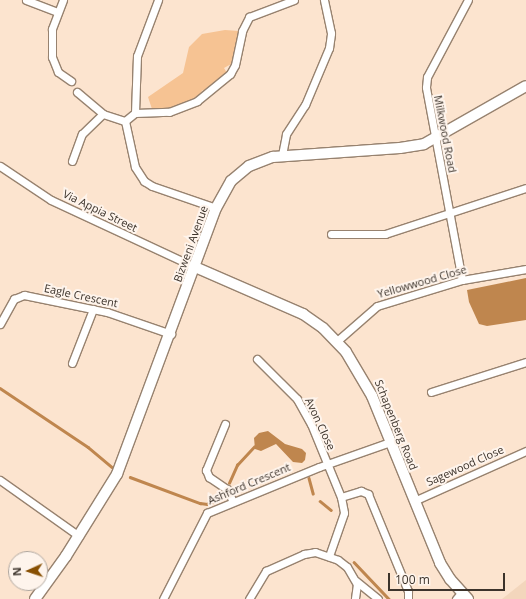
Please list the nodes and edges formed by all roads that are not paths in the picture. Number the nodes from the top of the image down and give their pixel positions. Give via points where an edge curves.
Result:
1 (26, 0) edge
2 (63, 0) edge
3 (158, 0) edge
4 (294, 0) edge
5 (324, 0) edge
6 (468, 0) edge
7 (57, 12) junction
8 (71, 81) dead end
9 (526, 86) edge
10 (77, 92) dead end
11 (135, 113) junction
12 (103, 114) junction
13 (125, 121) junction
14 (435, 139) junction
15 (282, 155) junction
16 (72, 161) dead end
17 (0, 166) edge
18 (526, 188) edge
19 (216, 208) junction
20 (449, 214) junction
21 (331, 234) dead end
22 (195, 267) junction
23 (526, 269) edge
24 (462, 280) junction
25 (93, 309) junction
26 (0, 324) edge
27 (171, 334) junction
28 (337, 341) junction
29 (258, 359) dead end
30 (526, 362) edge
31 (72, 363) dead end
32 (431, 392) dead end
33 (225, 424) dead end
34 (390, 442) junction
35 (526, 451) edge
36 (327, 465) junction
37 (0, 480) edge
38 (341, 498) junction
39 (414, 501) junction
40 (233, 502) junction
41 (79, 536) junction
42 (329, 556) junction
43 (356, 581) junction
44 (461, 597) edge
45 (35, 599) edge
46 (163, 599) edge
47 (249, 599) edge
48 (355, 599) edge
49 (378, 599) edge
50 (408, 599) edge

1 - 7 street
2 - 7 street
3 - 11 street via 137,56
4 - 11 street via 249,17 242,31 238,54 230,74 197,101 169,112
5 - 15 street via 331,33 329,48 305,105 286,134
6 - 14 street, Milkwood Road via 426,81
7 - 8 street via 52,29 52,57 58,72
9 - 14 street, Bizweni Avenue
10 - 12 street
11 - 13 street
12 - 13 street
12 - 16 street via 82,134
13 - 19 street via 135,167 144,181
14 - 15 street, Bizweni Avenue via 400,148
14 - 20 street, Milkwood Road
15 - 19 street, Bizweni Avenue via 249,166 226,186
17 - 22 street, Via Appia Street via 57,203
18 - 20 street
19 - 22 street, Bizweni Avenue
20 - 21 street via 385,234
20 - 24 street, Milkwood Road
22 - 27 street, Bizweni Avenue
22 - 28 street, Schapenberg Road via 295,310 312,320
23 - 24 street, Yellowwood Close
24 - 28 street, Yellowwood Close via 377,306
25 - 26 street, Eagle Crescent via 21,295 14,299
25 - 27 street, Eagle Crescent
25 - 31 street
27 - 41 street, Bizweni Avenue via 117,474
28 - 34 street, Schapenberg Road via 365,382
29 - 36 street, Avon Close via 297,399
30 - 32 street
33 - 40 street via 206,470 209,477 227,489
34 - 36 street, Ashford Crescent
34 - 39 street, Schapenberg Road
35 - 39 street, Sagewood Close
36 - 38 street, Avon Close
36 - 40 street, Ashford Crescent
37 - 41 street
38 - 42 street, Avon Close via 344,513
38 - 50 street via 361,491 368,494 408,590
39 - 44 street, Schapenberg Road via 440,564
40 - 46 street, Ashford Crescent via 207,513
41 - 45 street, Bizweni Avenue
42 - 43 street via 343,563
42 - 47 street via 310,552 266,571
43 - 48 street
43 - 49 street

